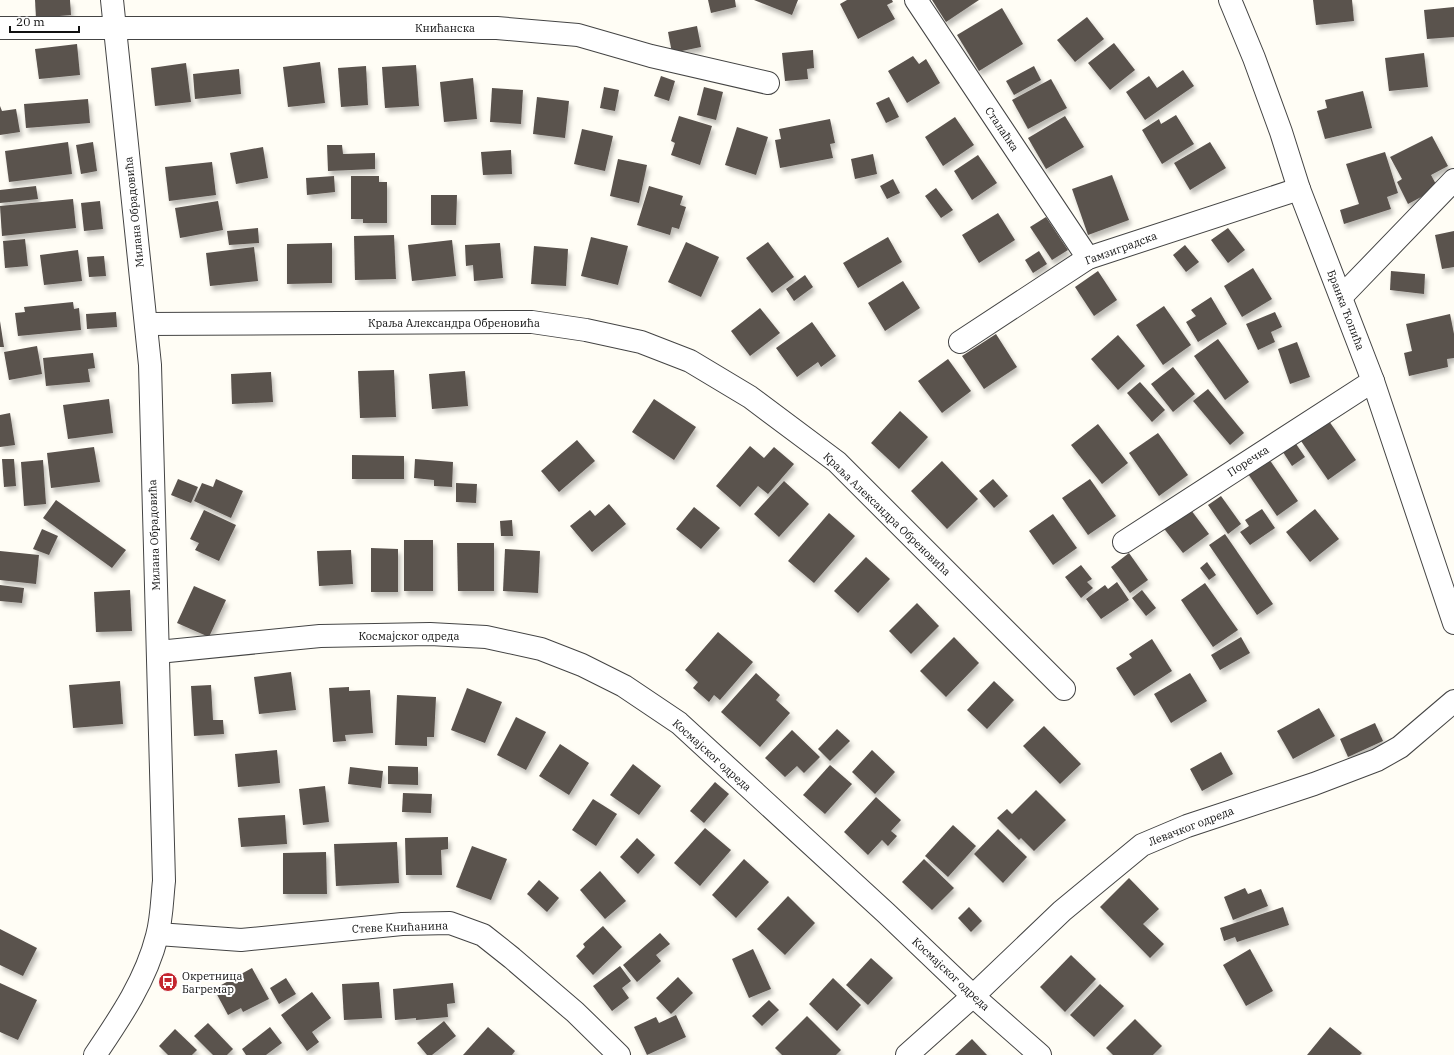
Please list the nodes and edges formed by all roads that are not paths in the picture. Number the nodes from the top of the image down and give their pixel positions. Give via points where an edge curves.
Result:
1 (112, 0) edge
2 (916, 0) edge
3 (1230, 0) edge
4 (115, 27) junction
5 (0, 28) edge
6 (768, 83) dead end
7 (1454, 180) edge
8 (1299, 189) junction
9 (1088, 258) junction
10 (1342, 296) junction
11 (146, 324) junction
12 (960, 342) dead end
13 (1373, 381) junction
14 (1124, 542) dead end
15 (1454, 624) edge
16 (158, 652) junction
17 (1064, 689) dead end
18 (1454, 701) edge
19 (158, 934) junction
20 (973, 996) junction
21 (95, 1055) edge
22 (619, 1055) edge
23 (906, 1055) edge
24 (1040, 1055) edge

1 - 4 street, Милана Обрадовића
2 - 9 street, Сталаћка
3 - 8 street, Бранка Ћопића via 1276,117
4 - 5 street, Книћанска
4 - 6 street, Книћанска via 497,28 578,35 651,56
4 - 11 street, Милана Обрадовића
7 - 10 street
8 - 9 street, Гамзиградска
8 - 10 street, Бранка Ћопића
9 - 12 street, Гамзиградска
10 - 13 street, Бранка Ћопића
11 - 16 street, Милана Обрадовића via 150,365
11 - 17 street, Краља Александра Обреновића via 532,322 641,342 690,361 750,397 837,462
13 - 14 street, Поречка
13 - 15 street, Бранка Ћопића
16 - 19 street, Милана Обрадовића via 164,881
16 - 20 street, Космајског одреда via 320,636 430,634 486,637 541,649 582,665 624,686 679,723
18 - 20 street, Левачког одреда via 1400,747 1377,760 1187,826 1142,845 1062,911
19 - 21 street, Милана Обрадовића via 150,960 123,1013
19 - 22 street, Стеве Книћанина via 241,940 402,924 450,923 483,935 495,944 575,1012
20 - 23 street, Левачког одреда
20 - 24 street, Космајског одреда

